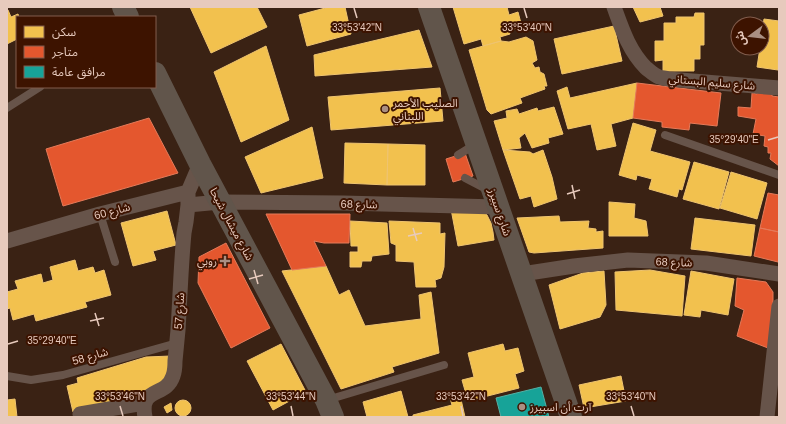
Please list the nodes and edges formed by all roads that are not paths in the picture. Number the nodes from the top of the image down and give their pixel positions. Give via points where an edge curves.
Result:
1 (429, 7) edge
2 (614, 7) edge
3 (156, 75) edge
4 (38, 88) edge
5 (779, 88) edge
6 (7, 108) edge
7 (666, 135) dead end
8 (476, 143) junction
9 (458, 155) dead end
10 (200, 164) junction
11 (779, 175) edge
12 (465, 178) dead end
13 (188, 198) junction
14 (496, 200) junction
15 (220, 202) junction
16 (100, 214) junction
17 (7, 241) edge
18 (115, 262) dead end
19 (522, 274) junction
20 (779, 274) edge
21 (779, 306) edge
22 (177, 343) junction
23 (444, 365) dead end
24 (7, 376) edge
25 (775, 382) edge
26 (330, 408) edge
27 (145, 410) edge
28 (80, 414) dead end
29 (571, 417) edge
30 (767, 417) edge

1 - 8 main road, شارع سبيرز
2 - 5 street, شارع سليم البستاني via 634,53 649,71 658,77
3 - 10 main road, شارع ميشال شيحا
4 - 6 lane
7 - 11 lane
8 - 9 lane
8 - 14 main road, شارع سبيرز
10 - 13 street
10 - 15 main road, شارع ميشال شيحا
12 - 14 lane
13 - 15 street
13 - 16 street, شارع 60
13 - 22 street, شارع 57
14 - 15 street, شارع 68
14 - 19 main road, شارع سبيرز
15 - 26 main road, شارع ميشال شيحا
16 - 17 street, شارع 60
16 - 18 lane
19 - 20 street, شارع 68 via 628,260 706,263
19 - 29 main road, شارع سبيرز
21 - 25 street
22 - 24 lane, شارع 58 via 63,376 31,380
22 - 27 street, شارع 57 via 174,375 163,388 149,396
23 - 26 lane
25 - 30 street
27 - 28 street, شارع 57

